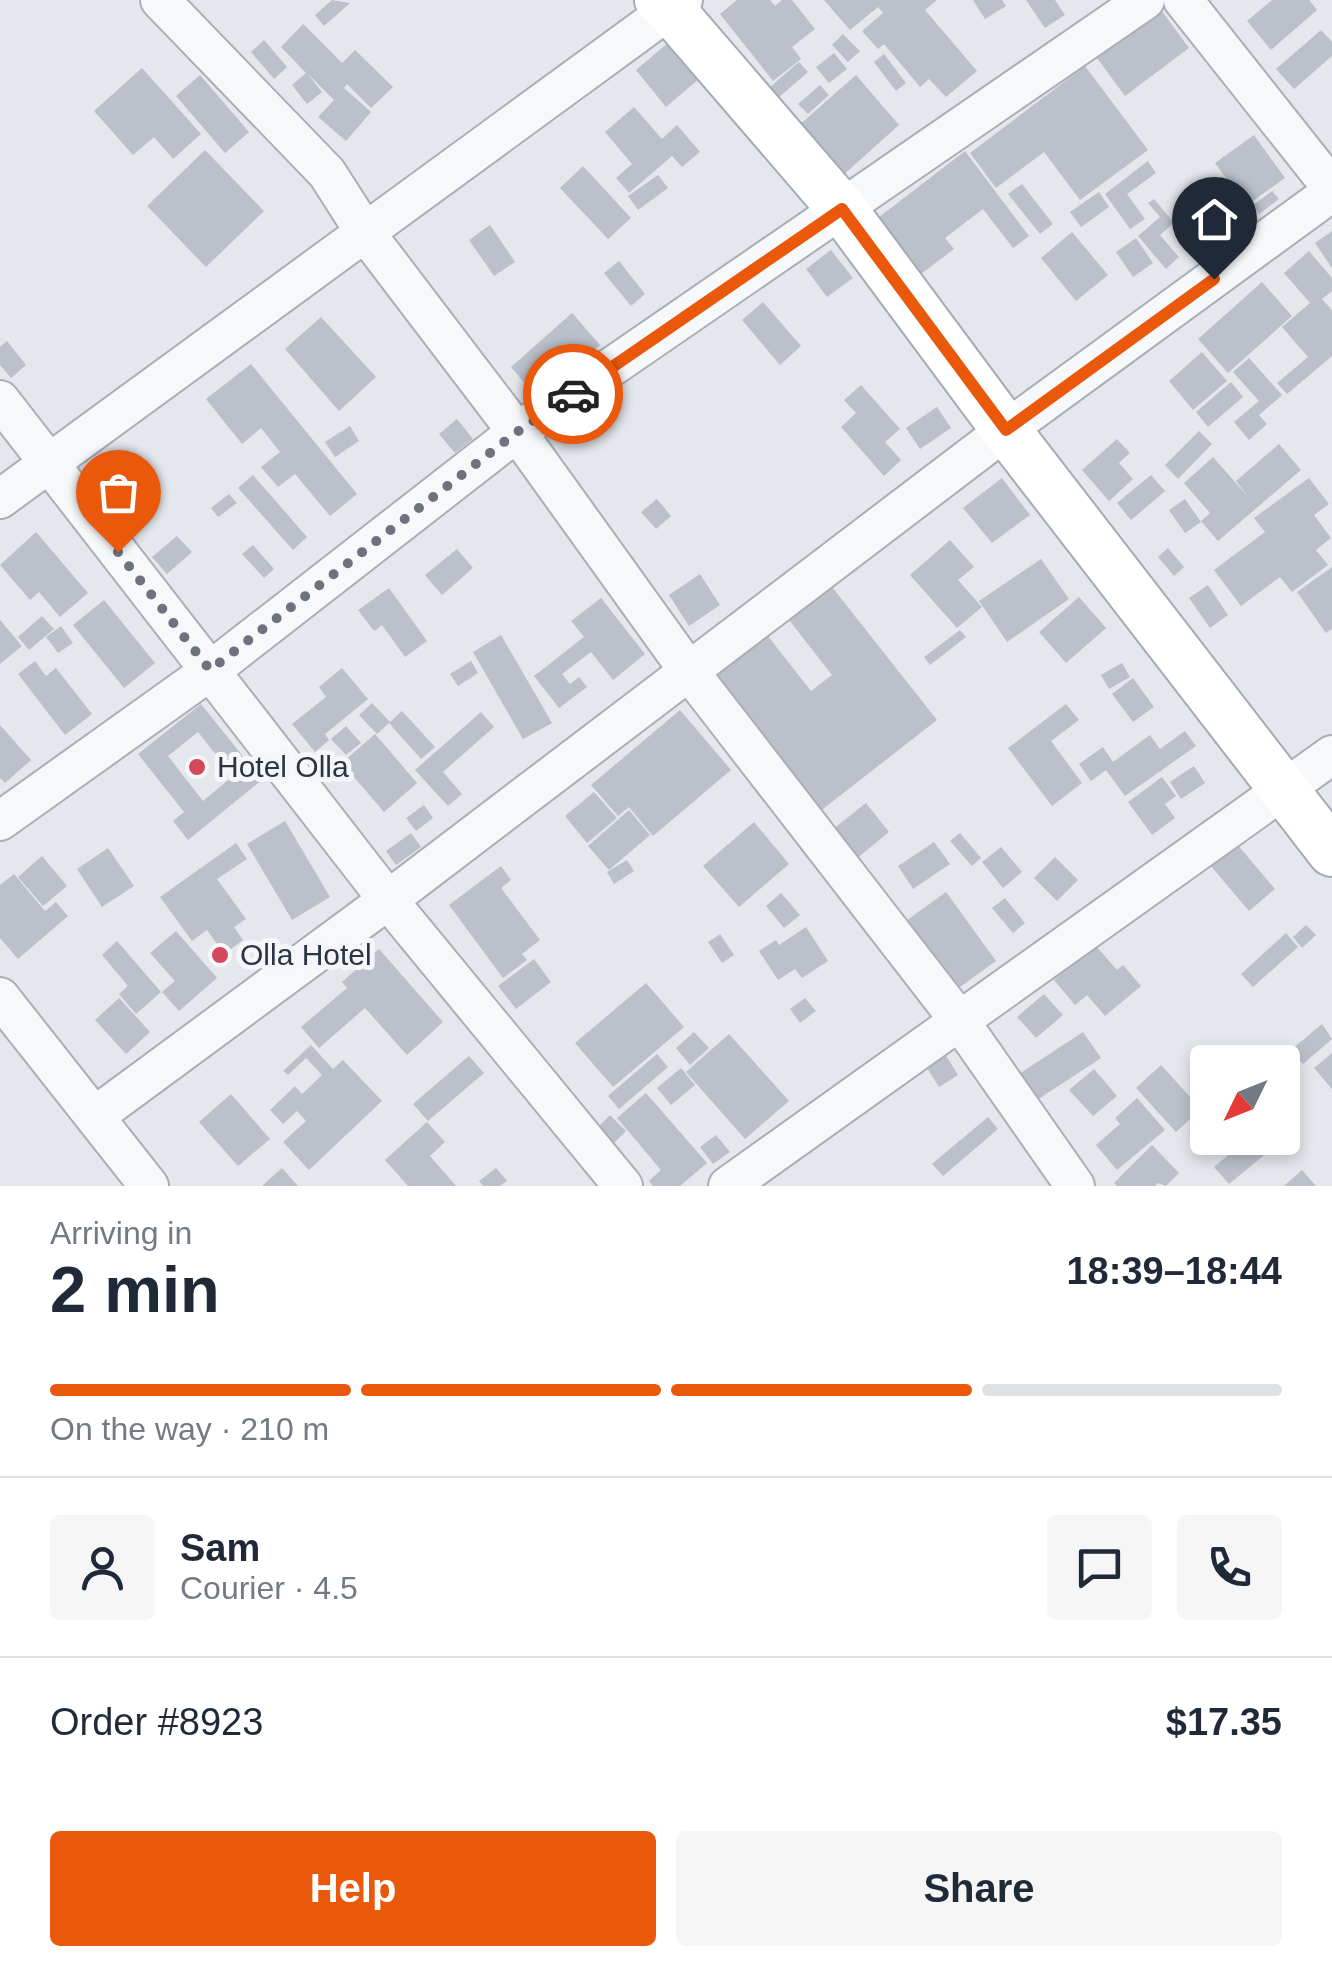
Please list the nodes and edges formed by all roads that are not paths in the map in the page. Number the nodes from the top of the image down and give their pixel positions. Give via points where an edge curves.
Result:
1 (160, 0) edge
2 (1145, 0) edge
3 (1183, 0) edge
4 (671, 3) edge
5 (1332, 190) edge
6 (842, 209) junction
7 (364, 231) junction
8 (0, 400) edge
9 (1006, 430) junction
10 (517, 432) junction
11 (50, 464) junction
12 (0, 499) edge
13 (210, 670) junction
14 (688, 670) junction
15 (1332, 755) edge
16 (1282, 789) junction
17 (0, 821) edge
18 (1332, 852) edge
19 (388, 900) junction
20 (0, 997) edge
21 (959, 1020) junction
22 (95, 1116) junction
23 (149, 1186) edge
24 (623, 1186) edge
25 (728, 1186) edge
26 (1075, 1186) edge

1 - 7 street via 327,173
2 - 6 street
3 - 5 street
4 - 6 main road
4 - 7 street
5 - 9 street
6 - 9 main road
6 - 10 street
7 - 10 street
7 - 11 street
8 - 11 street
9 - 14 street
9 - 16 main road
10 - 13 street
10 - 14 street
11 - 12 street
11 - 13 street
13 - 17 street
13 - 19 street
14 - 19 street
14 - 21 street
15 - 16 street
16 - 18 main road
16 - 21 street
19 - 22 street
19 - 24 street
20 - 22 street
21 - 25 street
21 - 26 street
22 - 23 street

